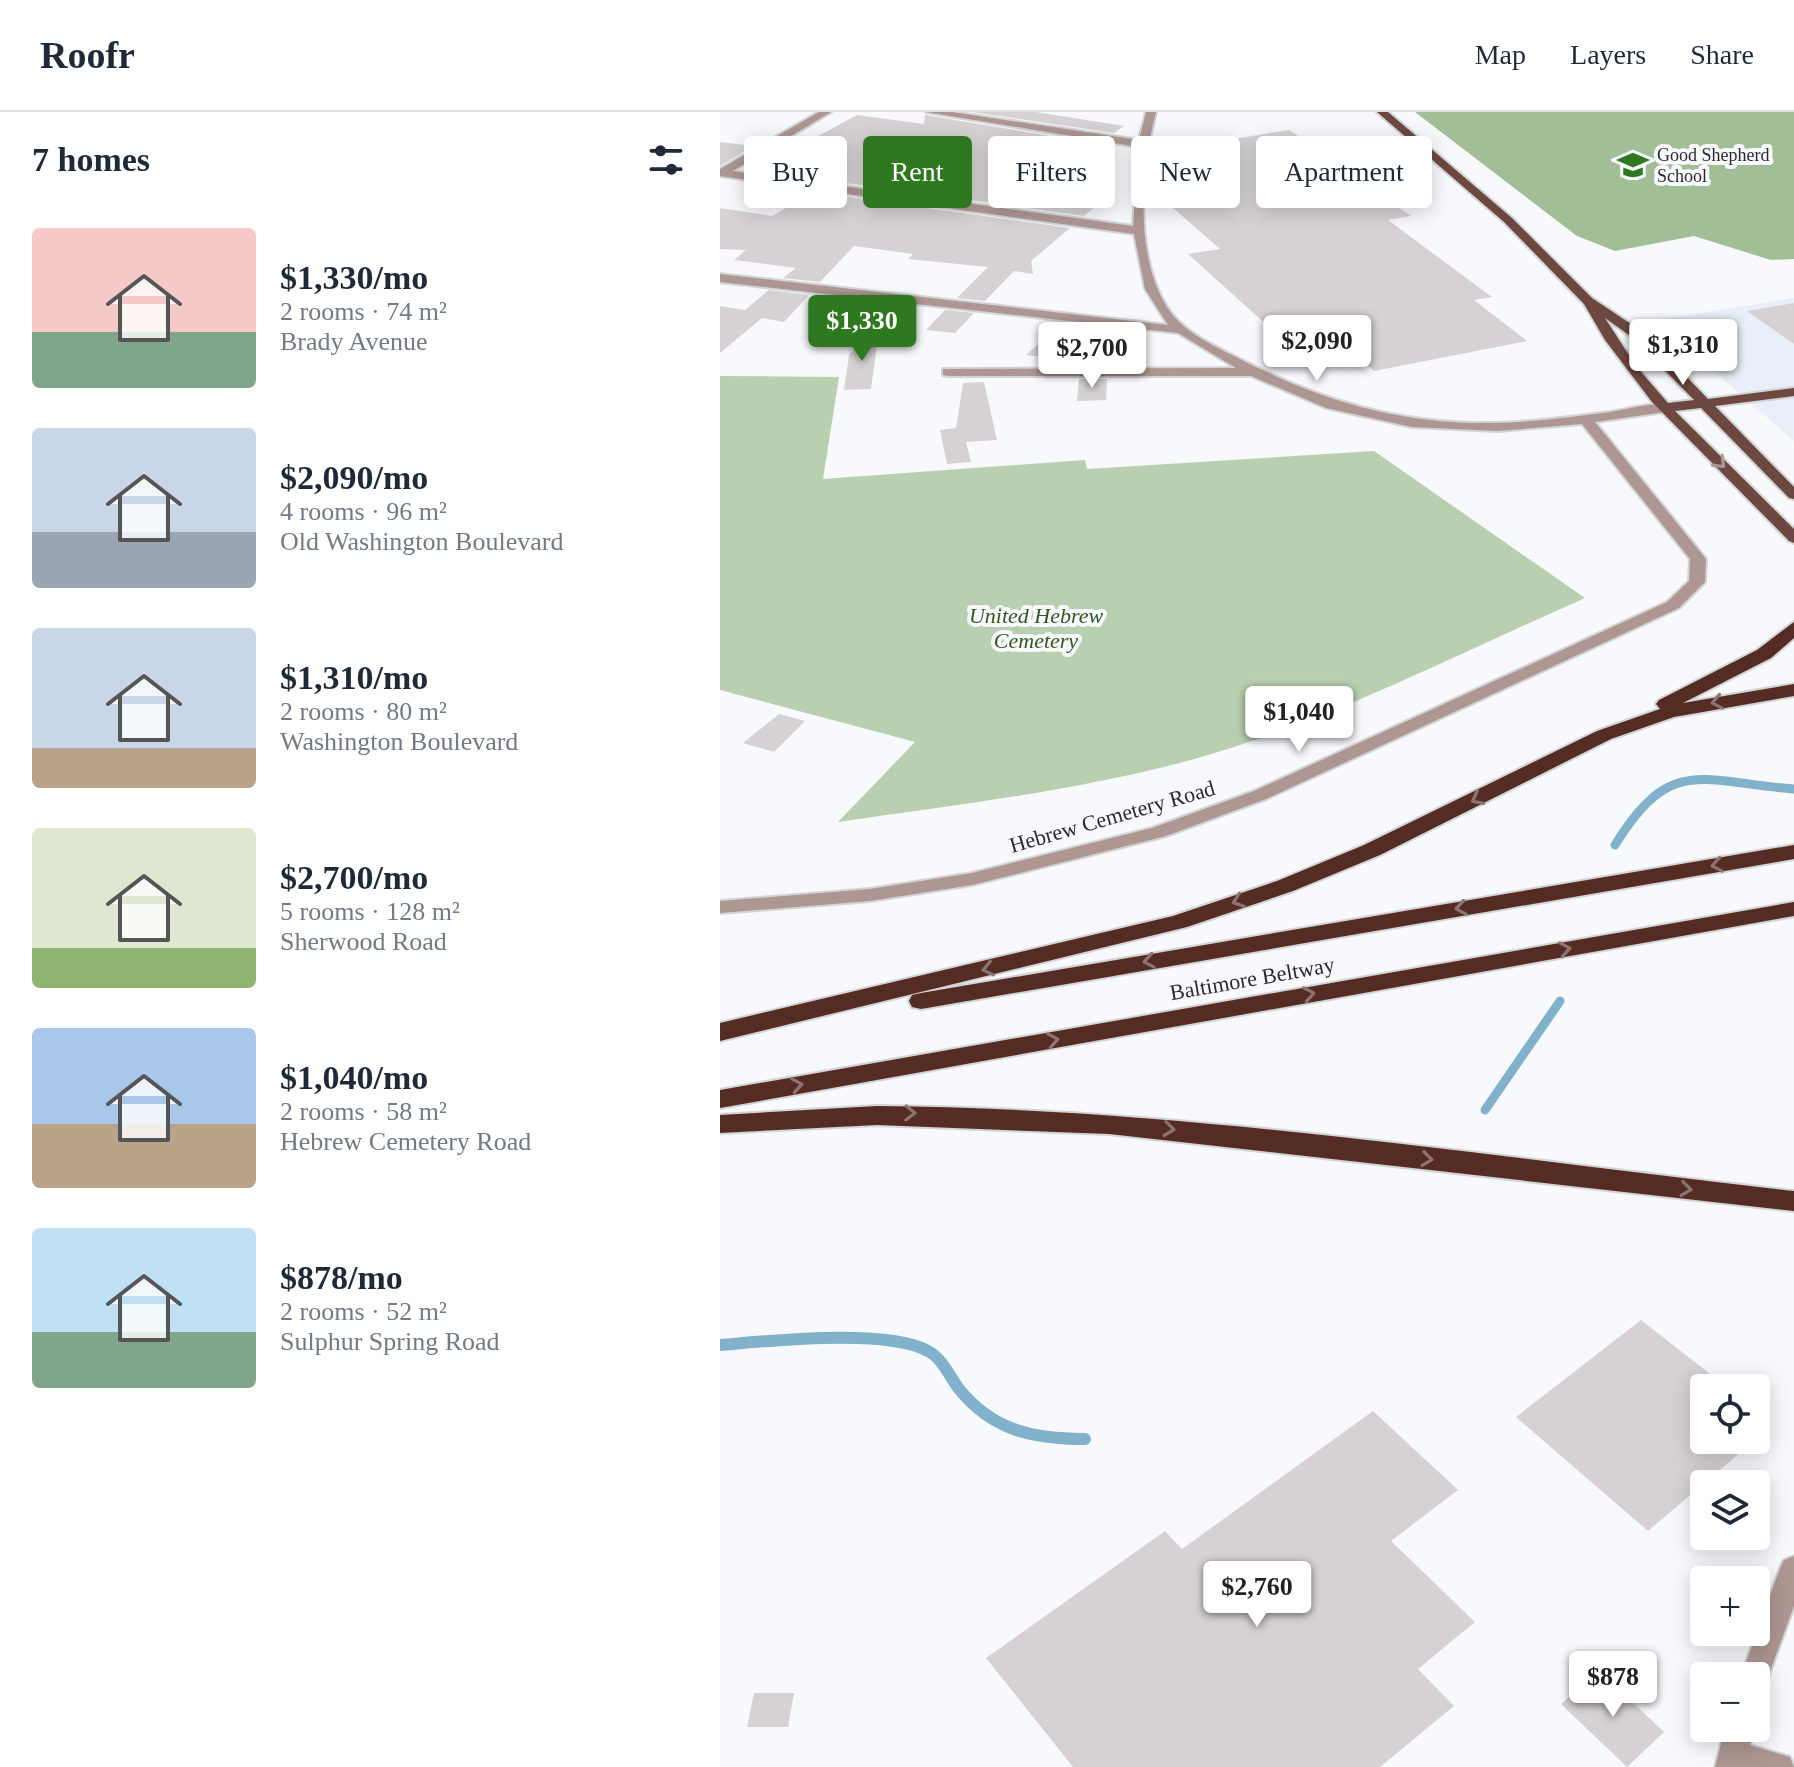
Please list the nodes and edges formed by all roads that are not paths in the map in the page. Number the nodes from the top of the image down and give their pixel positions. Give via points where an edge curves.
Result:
1 (826, 112) edge
2 (931, 112) edge
3 (1151, 112) edge
4 (1382, 112) edge
5 (1144, 136) edge
6 (1131, 142) edge
7 (720, 172) edge
8 (1141, 208) edge
9 (1141, 231) junction
10 (720, 278) edge
11 (1588, 301) junction
12 (1182, 330) junction
13 (948, 372) dead end
14 (1252, 372) junction
15 (1794, 392) edge
16 (1706, 403) junction
17 (1665, 408) junction
18 (1586, 420) junction
19 (1794, 495) edge
20 (1794, 538) edge
21 (1794, 628) edge
22 (1794, 690) edge
23 (1604, 735) junction
24 (1794, 852) edge
25 (720, 907) edge
26 (1794, 909) edge
27 (720, 1034) edge
28 (720, 1099) edge
29 (720, 1124) edge
30 (1794, 1201) edge
31 (1794, 1568) edge
32 (1760, 1662) edge
33 (1735, 1750) edge
34 (1780, 1767) edge

1 - 7 street
2 - 6 street
3 - 5 street
4 - 11 main road via 1508,220
7 - 9 street
8 - 9 street
9 - 12 street via 1161,309
10 - 12 street
11 - 16 main road via 1638,335
11 - 17 main road via 1609,341
12 - 14 street
13 - 14 street
14 - 18 street via 1307,399 1402,421 1514,427
15 - 16 main road
16 - 17 main road
16 - 19 main road
17 - 18 street
17 -> 20 main road
18 - 25 street, Hebrew Cemetery Road via 1698,559 1697,582 1673,605 1260,795 1159,832 972,879 870,895
21 - 23 highway via 1764,654
22 -> 23 highway via 1670,712
23 -> 27 highway via 1372,850 1179,922
24 -> 27 highway, Baltimore Beltway
28 -> 26 highway, Baltimore Beltway
29 -> 30 highway via 902,1113 1017,1116
31 - 32 street
33 - 34 street

